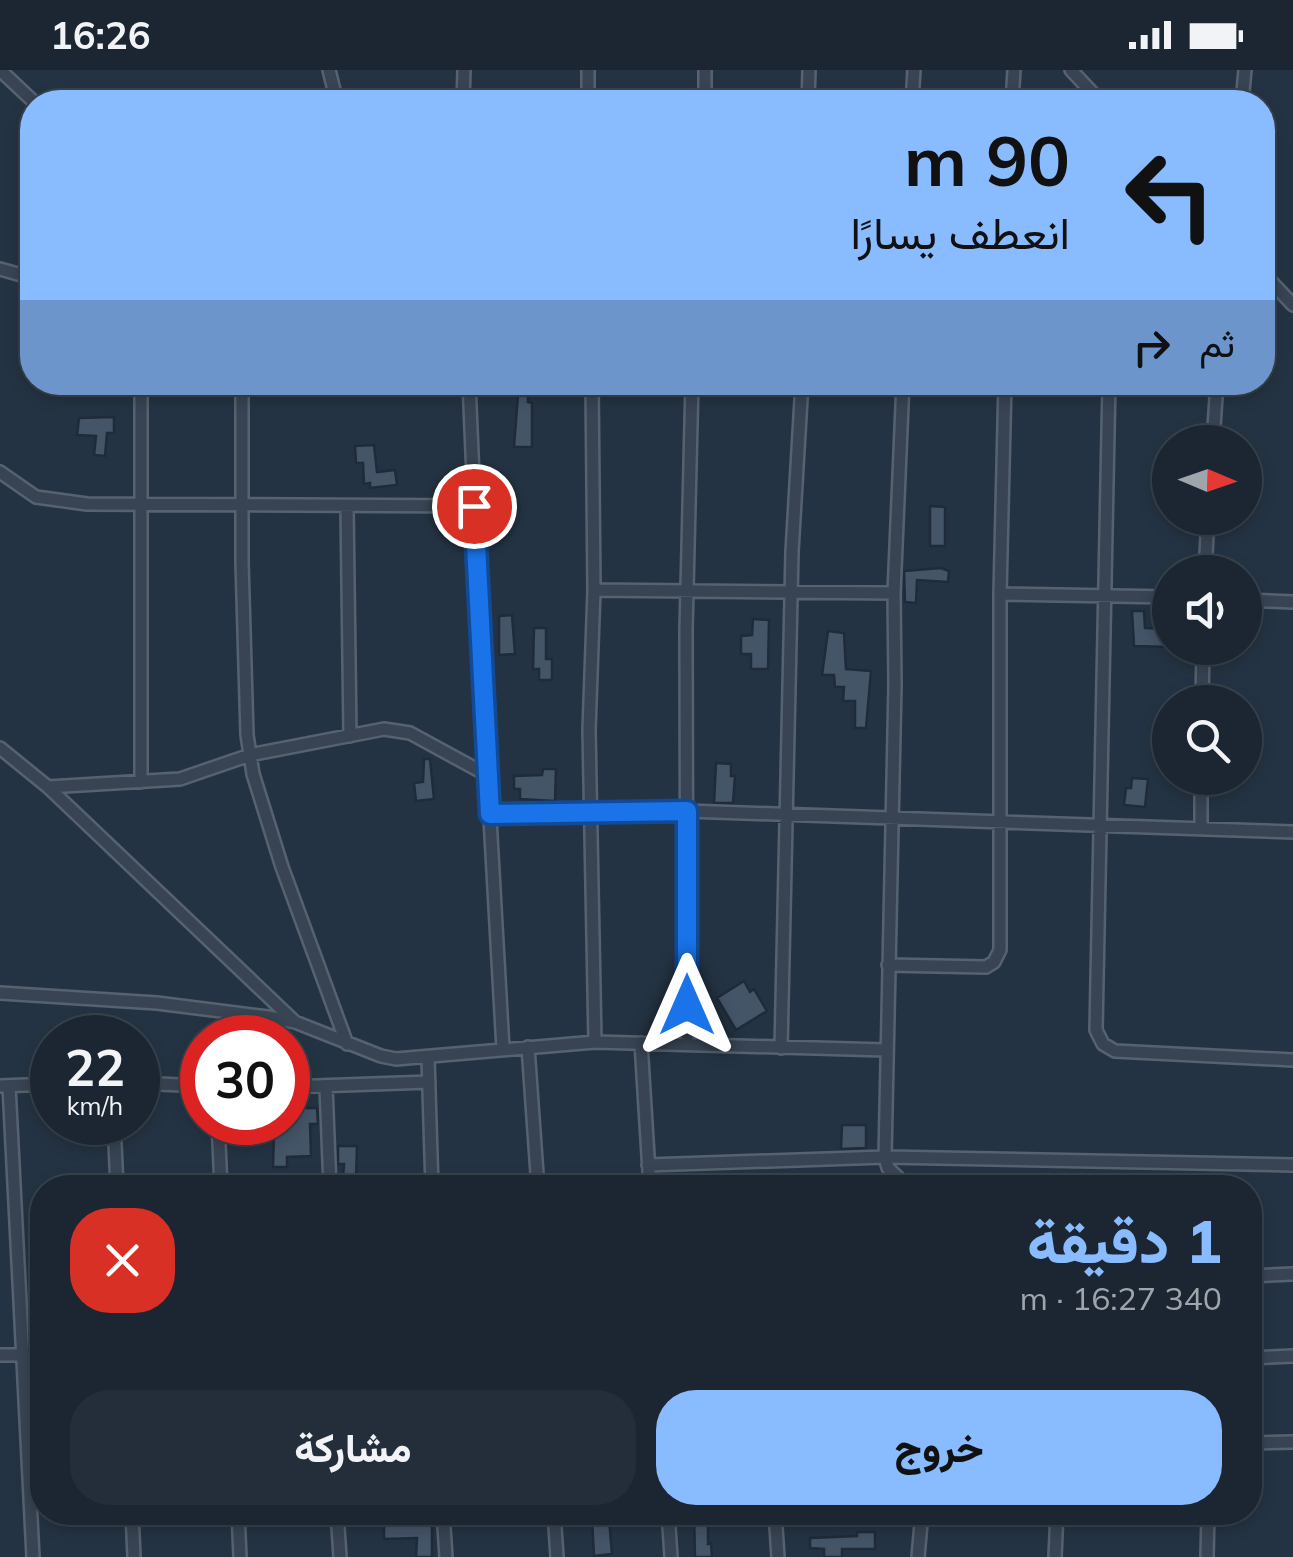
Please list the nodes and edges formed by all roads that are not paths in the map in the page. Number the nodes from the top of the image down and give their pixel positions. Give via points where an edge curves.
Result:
1 (0, 70) edge
2 (1071, 70) edge
3 (21, 90) edge
4 (1090, 90) edge
5 (1275, 286) edge
6 (1293, 305) edge
7 (141, 395) edge
8 (242, 395) edge
9 (470, 395) edge
10 (592, 395) edge
11 (692, 395) edge
12 (801, 395) edge
13 (902, 395) edge
14 (1005, 395) edge
15 (1109, 395) edge
16 (1216, 395) edge
17 (1214, 425) edge
18 (0, 472) edge
19 (139, 504) junction
20 (242, 506) junction
21 (346, 506) junction
22 (474, 506) junction
23 (594, 590) junction
24 (687, 590) junction
25 (792, 592) junction
26 (894, 593) junction
27 (1000, 594) junction
28 (1102, 595) junction
29 (1152, 596) edge
30 (1262, 601) edge
31 (1293, 602) edge
32 (350, 736) junction
33 (0, 737) edge
34 (3, 750) edge
35 (250, 755) junction
36 (487, 775) junction
37 (140, 782) junction
38 (48, 788) junction
39 (1201, 795) edge
40 (590, 810) junction
41 (687, 811) junction
42 (490, 814) junction
43 (787, 814) junction
44 (890, 818) junction
45 (1002, 822) junction
46 (1099, 826) junction
47 (1201, 827) junction
48 (1293, 832) edge
49 (888, 965) junction
50 (0, 994) edge
51 (247, 1015) edge
52 (289, 1015) edge
53 (310, 1028) edge
54 (595, 1042) junction
55 (641, 1043) junction
56 (347, 1044) junction
57 (687, 1044) junction
58 (528, 1046) junction
59 (780, 1048) junction
60 (503, 1049) junction
61 (886, 1050) junction
62 (428, 1058) junction
63 (1293, 1060) edge
64 (429, 1082) junction
65 (30, 1085) edge
66 (5, 1086) edge
67 (310, 1086) edge
68 (326, 1086) junction
69 (115, 1145) edge
70 (219, 1145) edge
71 (886, 1157) junction
72 (648, 1165) junction
73 (1293, 1166) edge
74 (116, 1175) edge
75 (220, 1175) edge
76 (329, 1175) edge
77 (432, 1175) edge
78 (537, 1175) edge
79 (649, 1175) edge
80 (895, 1175) edge
81 (1293, 1274) edge
82 (1262, 1275) edge
83 (21, 1354) junction
84 (30, 1354) edge
85 (0, 1355) edge
86 (1293, 1356) edge
87 (1262, 1357) edge
88 (1293, 1442) edge
89 (1262, 1443) edge
90 (30, 1506) edge
91 (31, 1525) edge
92 (133, 1525) edge
93 (239, 1525) edge
94 (338, 1525) edge
95 (444, 1525) edge
96 (555, 1525) edge
97 (669, 1525) edge
98 (776, 1525) edge
99 (921, 1525) edge
100 (1056, 1525) edge
101 (1208, 1525) edge
102 (33, 1557) edge
103 (134, 1557) edge
104 (240, 1557) edge
105 (340, 1557) edge
106 (446, 1557) edge
107 (557, 1557) edge
108 (671, 1557) edge
109 (778, 1557) edge
110 (918, 1557) edge
111 (1055, 1557) edge
112 (1207, 1557) edge

1 - 3 street
2 - 4 street
5 - 6 street
7 - 19 street
8 - 20 street
9 - 22 street
10 - 23 street
11 - 24 street
12 - 25 street
13 - 26 street
14 - 27 street
15 - 28 street
16 - 17 street
18 - 19 street via 50,500
19 - 20 street
19 - 37 street
20 - 21 street
20 - 35 street
21 - 22 street
21 - 32 street
22 - 36 street
23 - 24 street
23 - 40 street
24 - 25 street
24 - 41 street
25 - 26 street
25 - 43 street
26 - 44 street
27 - 28 street
27 - 45 street
28 - 29 street
28 - 46 street
30 - 31 street
32 - 35 street
32 - 36 street via 384,729 410,733
33 - 34 street
34 - 38 street
35 - 37 street via 192,776
35 - 56 street via 263,812
36 - 42 street
37 - 38 street
38 - 52 street
39 - 47 street
40 - 41 street
40 - 42 street
40 - 54 street
41 - 43 street
41 - 57 street
42 - 60 street
43 - 44 street
43 - 59 street
44 - 45 street
44 - 49 street
45 - 46 street
45 - 49 street via 1000,950 994,962
46 - 47 street
46 - 63 street via 1096,1030 1103,1044 1156,1055
47 - 48 street
49 - 61 street
50 - 51 street via 157,1002
53 - 56 street
54 - 55 street
54 - 58 street
55 - 57 street
55 - 72 street
56 - 62 street via 396,1059
57 - 59 street
58 - 60 street
58 - 78 street
59 - 61 street
60 - 62 street
61 - 71 street
62 - 64 street
64 - 68 street
64 - 77 street
65 - 66 street
66 - 83 street
67 - 68 street
68 - 76 street
69 - 74 street
70 - 75 street
71 - 72 street
71 - 73 street
71 - 80 street
72 - 79 street
81 - 82 street
83 - 84 street
83 - 85 street
83 - 90 street
86 - 87 street
88 - 89 street
91 - 102 street
92 - 103 street
93 - 104 street
94 - 105 street
95 - 106 street
96 - 107 street
97 - 108 street
98 - 109 street
99 - 110 street
100 - 111 street
101 - 112 street

